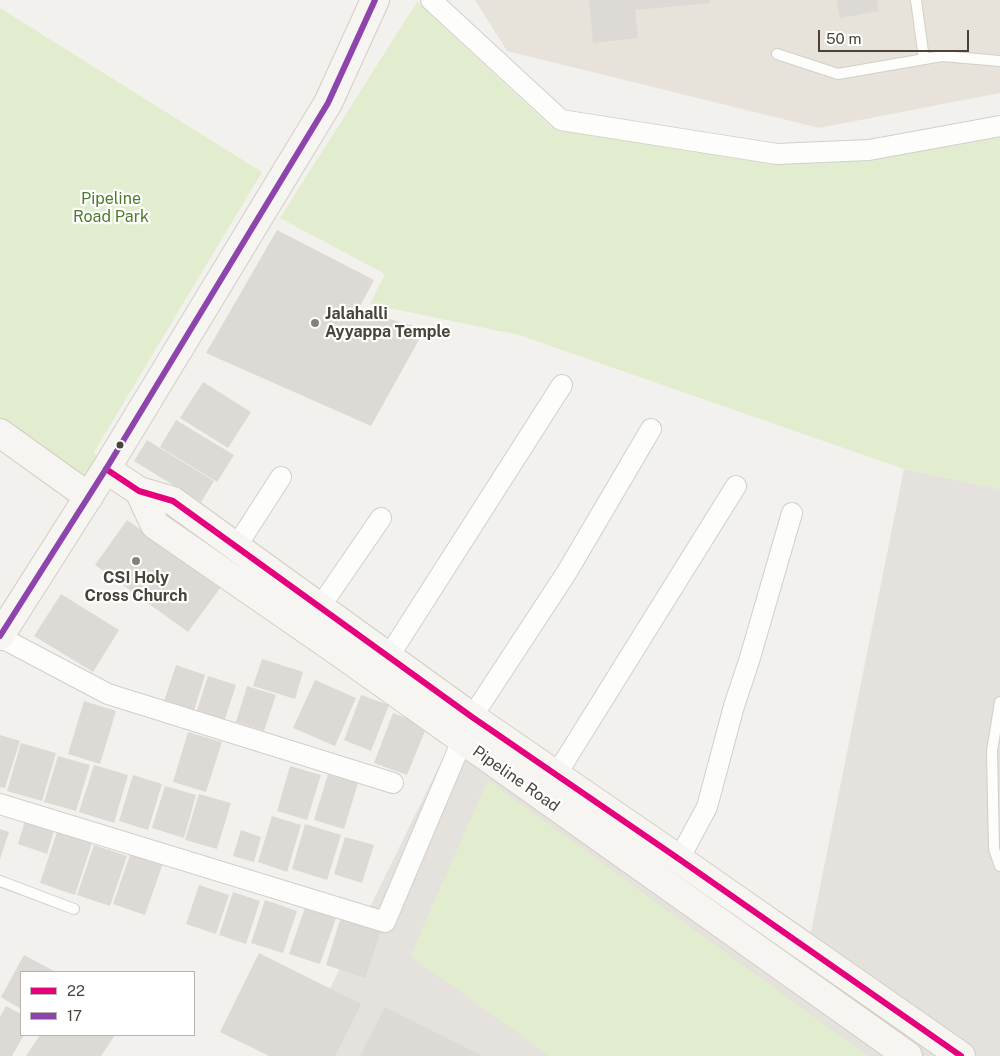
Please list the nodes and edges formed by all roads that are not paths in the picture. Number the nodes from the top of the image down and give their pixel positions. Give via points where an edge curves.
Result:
1 (375, 0) edge
2 (431, 0) edge
3 (916, 0) edge
4 (777, 54) dead end
5 (924, 59) junction
6 (1000, 61) edge
7 (1000, 126) edge
8 (562, 385) dead end
9 (651, 429) dead end
10 (0, 433) edge
11 (106, 468) junction
12 (281, 477) dead end
13 (736, 486) dead end
14 (139, 491) junction
15 (88, 497) junction
16 (792, 513) dead end
17 (381, 518) dead end
18 (236, 547) junction
19 (320, 607) junction
20 (0, 636) edge
21 (389, 656) junction
22 (1000, 702) edge
23 (467, 729) junction
24 (556, 775) junction
25 (392, 783) dead end
26 (0, 804) edge
27 (680, 859) junction
28 (1000, 866) edge
29 (0, 881) edge
30 (74, 909) dead end
31 (908, 1056) edge
32 (961, 1056) edge

1 - 11 main road via 328,103
2 - 7 street via 561,120 777,154 869,150
3 - 5 lane
4 - 5 lane via 838,74
5 - 6 lane via 942,56
8 - 21 street
9 - 23 street via 567,572
10 - 15 main road
11 - 14 main road, Pipeline Road
11 - 15 main road
12 - 18 street
13 - 24 street
14 - 18 main road, Pipeline Road via 173,501
14 - 23 main road, Pipeline Road via 155,525 333,648
15 - 20 main road
16 - 27 street via 707,807
17 - 19 street
18 - 19 main road, Pipeline Road
19 - 21 main road, Pipeline Road
20 - 25 street via 108,694
21 - 23 main road, Pipeline Road
22 - 28 lane via 992,750 994,850
23 - 24 main road, Pipeline Road
23 - 26 street via 385,922
23 - 31 main road, Pipeline Road
24 - 27 main road, Pipeline Road
27 - 32 main road, Pipeline Road
29 - 30 lane

